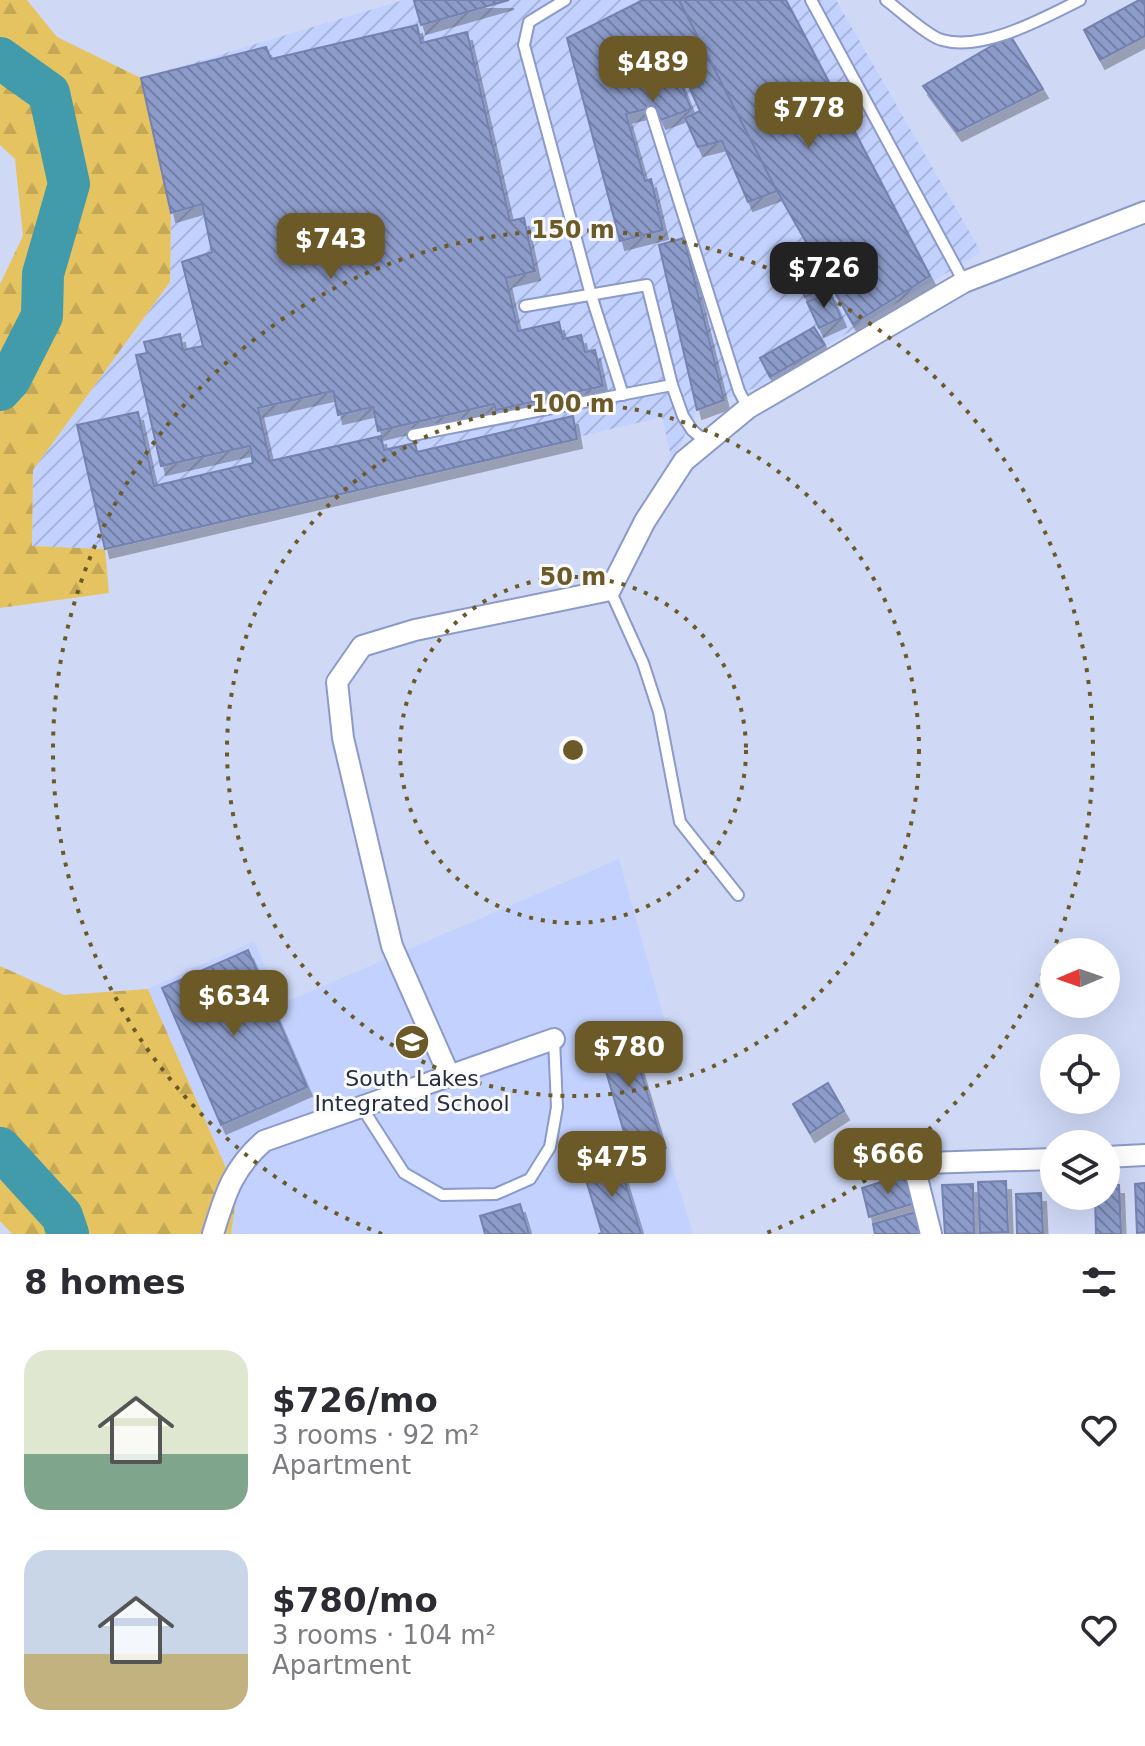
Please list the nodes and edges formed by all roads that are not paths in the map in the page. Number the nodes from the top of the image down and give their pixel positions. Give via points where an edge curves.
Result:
1 (565, 0) edge
2 (886, 0) edge
3 (1080, 0) edge
4 (815, 1) edge
5 (651, 112) dead end
6 (1145, 212) edge
7 (964, 282) junction
8 (591, 295) junction
9 (525, 306) dead end
10 (672, 385) junction
11 (623, 395) junction
12 (748, 408) junction
13 (413, 435) dead end
14 (706, 442) junction
15 (610, 590) junction
16 (738, 895) dead end
17 (554, 1039) joint
18 (449, 1075) junction
19 (361, 1106) junction
20 (1145, 1155) edge
21 (1120, 1156) edge
22 (1040, 1159) edge
23 (213, 1234) edge
24 (931, 1234) edge

1 - 8 lane via 529,22 524,45
2 - 3 lane via 940,40 970,42 1029,25
4 - 7 lane
5 - 12 lane
6 - 7 street
7 - 12 street
8 - 9 lane
8 - 10 lane via 647,285
8 - 11 lane
10 - 11 lane
10 - 14 lane via 687,423
11 - 13 lane
12 - 14 street
14 - 15 street via 684,461 645,521
15 - 16 lane via 659,712 680,822
15 - 18 street via 362,646 337,682 343,738 392,946
17 - 18 street
17 - 19 lane via 557,1107 550,1147 530,1179 496,1194 442,1195 404,1173
18 - 19 street
19 - 23 street via 264,1141 245,1157 225,1193
20 - 21 street
22 - 24 street via 919,1167 916,1174

